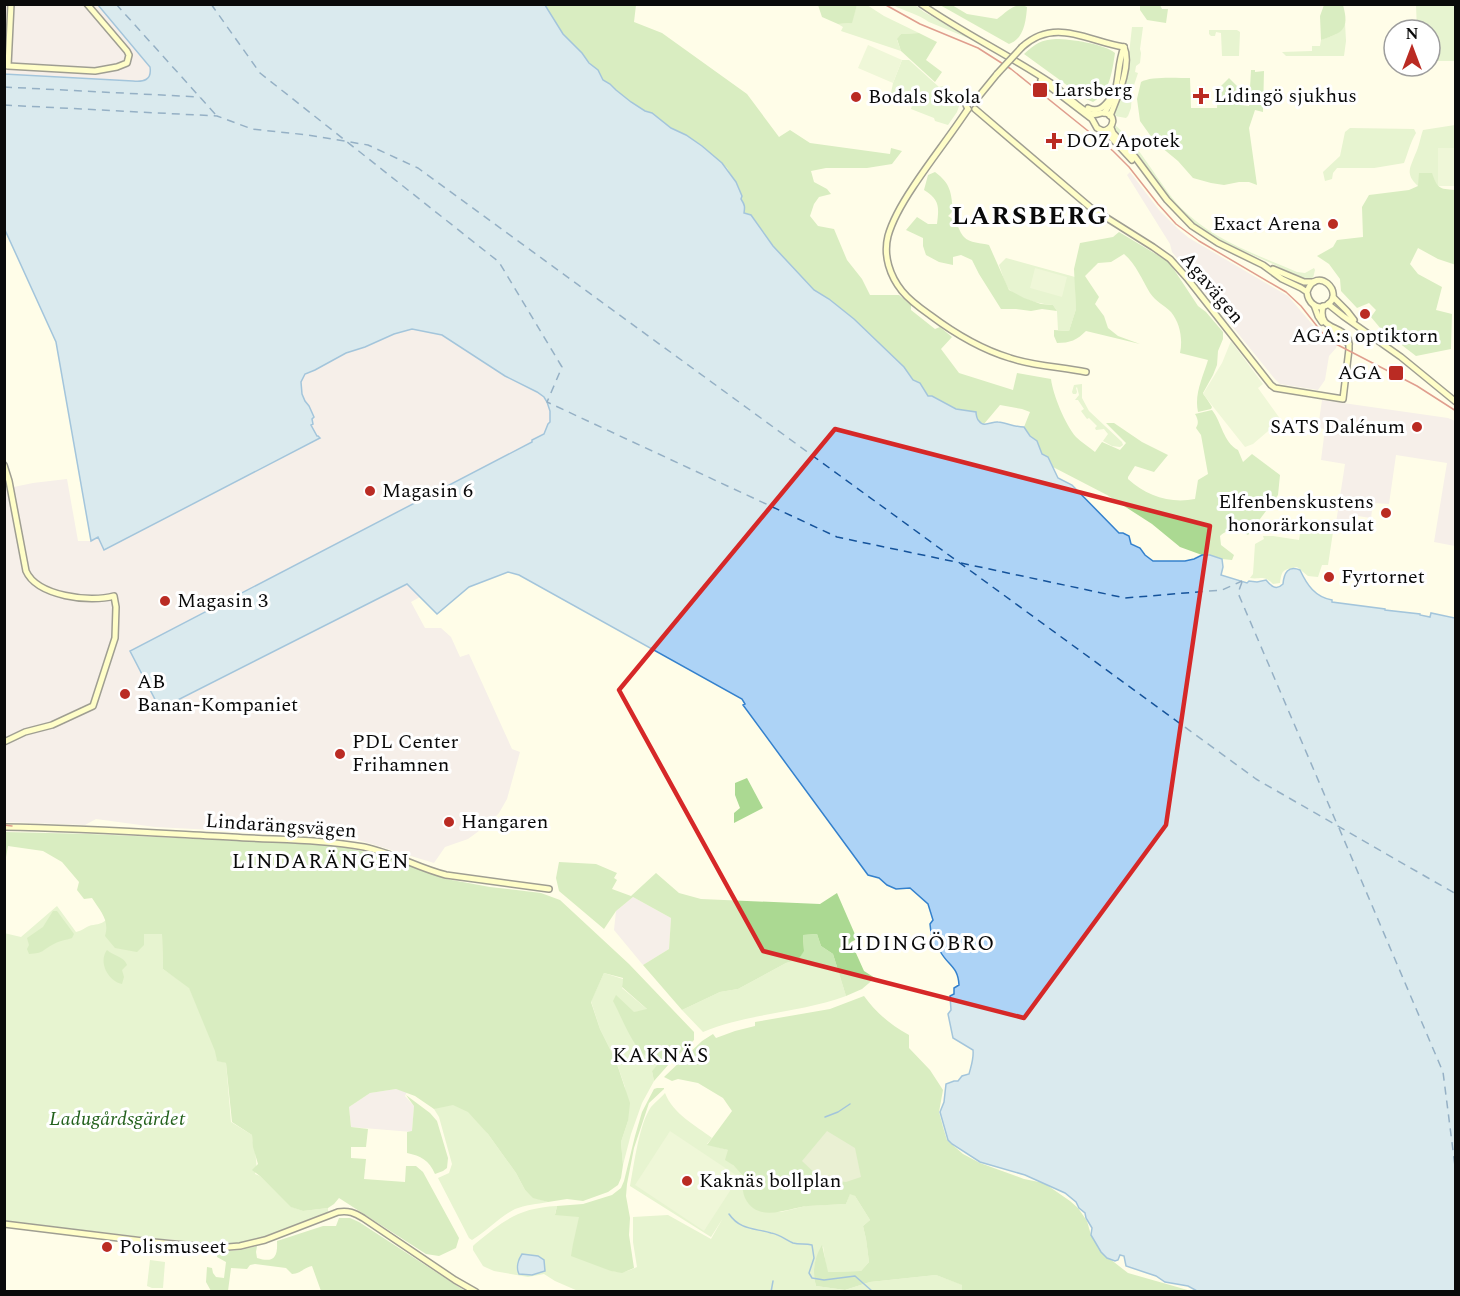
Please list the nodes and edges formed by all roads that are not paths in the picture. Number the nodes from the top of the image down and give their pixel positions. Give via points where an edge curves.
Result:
1 (87, 4) edge
2 (921, 4) edge
3 (9, 8) edge
4 (1124, 47) junction
5 (1024, 67) junction
6 (1116, 90) junction
7 (1066, 95) junction
8 (975, 101) junction
9 (968, 109) junction
10 (975, 109) junction
11 (1105, 114) junction
12 (1095, 122) junction
13 (1111, 128) junction
14 (1103, 131) junction
15 (1148, 176) junction
16 (1263, 265) junction
17 (1315, 282) junction
18 (1307, 292) junction
19 (1332, 297) junction
20 (1314, 305) junction
21 (1325, 305) junction
22 (1356, 324) junction
23 (1349, 344) junction
24 (1086, 372) dead end
25 (1455, 402) edge
26 (4, 465) edge
27 (4, 742) edge
28 (4, 827) edge
29 (549, 889) dead end
30 (4, 1224) edge
31 (476, 1292) edge

1 - 3 street via 127,51 127,63 96,71 8,66
2 - 5 street
4 - 6 street
4 - 8 street, bridge via 1068,33 1038,35 1022,47
4 - 11 street via 1123,79
5 - 7 street
5 - 12 street
6 - 7 street via 1105,106 1097,110
6 - 11 street
7 - 11 street via 1091,114
8 - 9 street via 968,101
8 - 10 street
9 - 10 street
9 - 24 street via 895,218 886,247 891,273 909,298 972,343 1023,362
10 - 23 street, Agavägen via 1091,208 1170,260 1273,387 1343,399
11 - 12 street
11 - 13 street via 1113,121
12 - 14 street
13 - 14 street
13 - 15 street
14 - 15 street
15 - 16 street via 1192,226
16 - 17 street via 1304,282
16 - 18 street
17 - 18 street
17 - 19 street via 1328,283
18 - 20 street
19 - 21 street
19 - 22 street
20 - 21 street
20 - 23 street via 1323,323
21 - 22 street
21 - 23 street via 1323,320 1346,336
22 - 25 street
26 - 27 street via 30,578 69,597 114,596 116,607 115,638 93,706
28 - 29 street, Lindarängsvägen via 314,841 365,848 446,875
30 - 31 street via 216,1248 265,1240 347,1211

